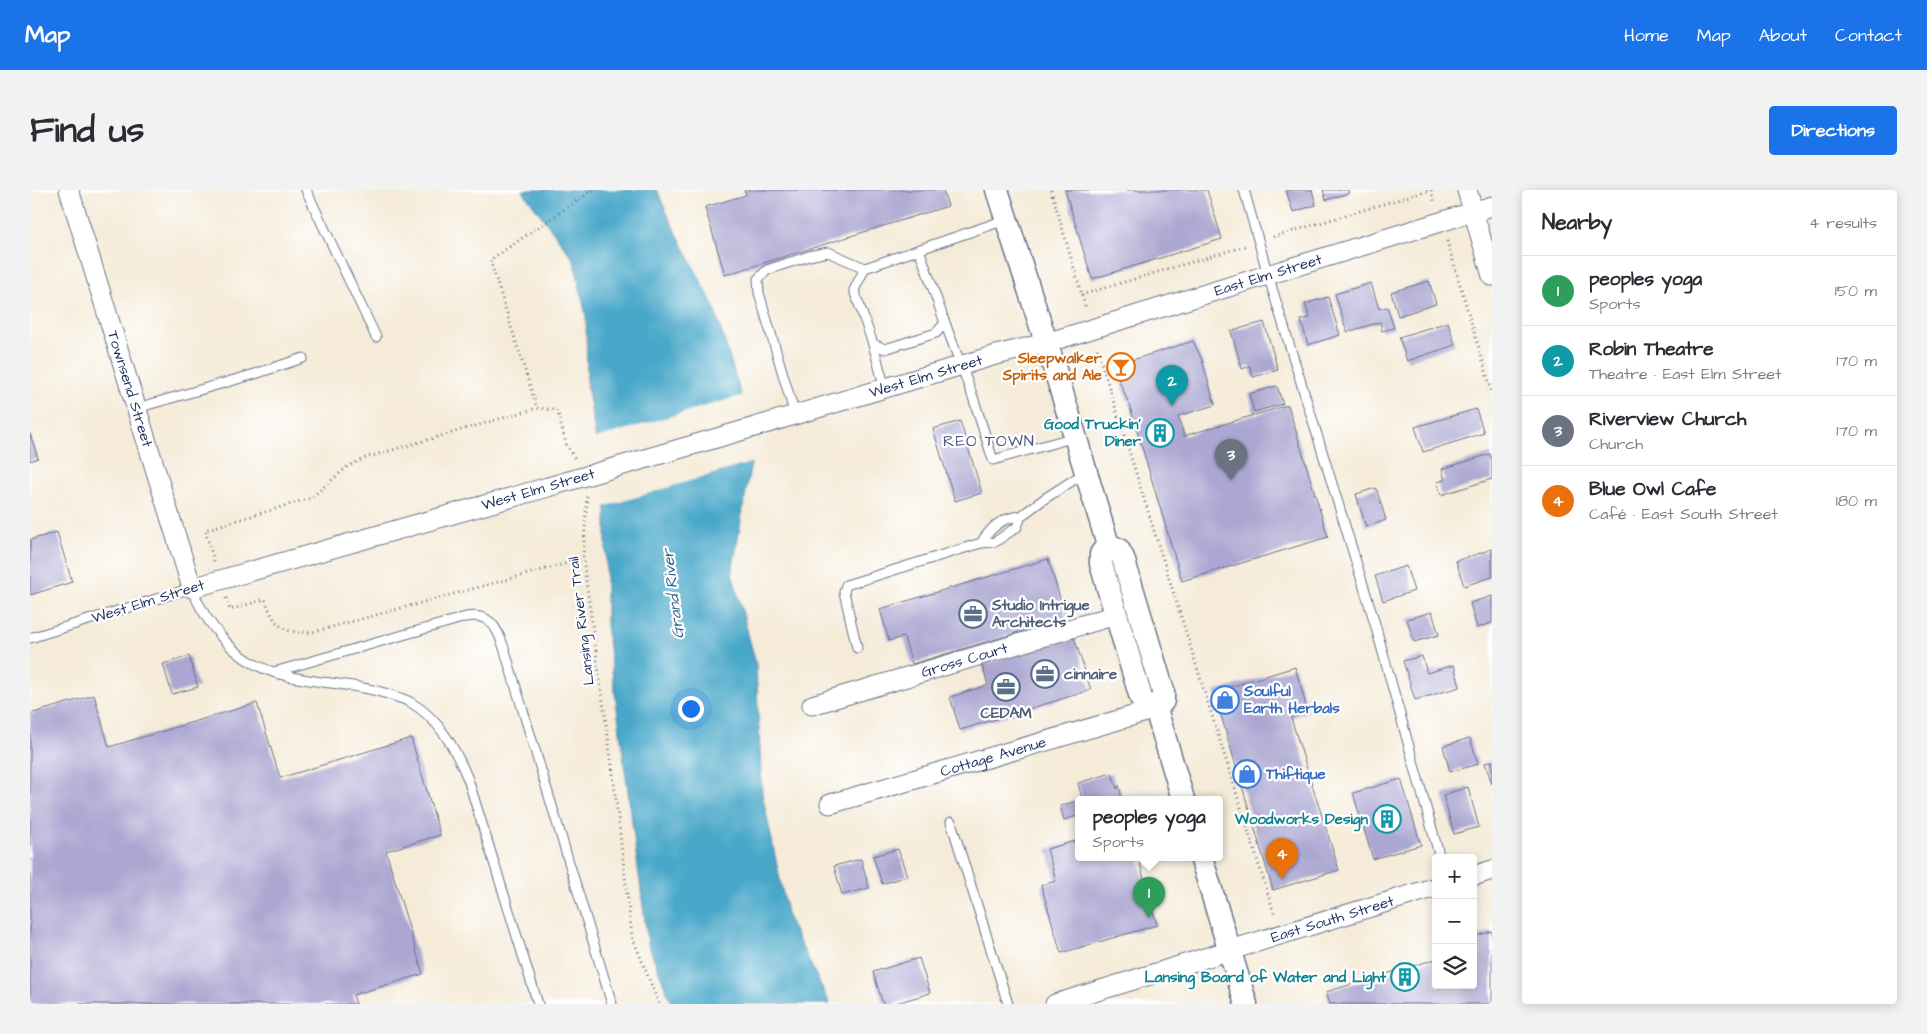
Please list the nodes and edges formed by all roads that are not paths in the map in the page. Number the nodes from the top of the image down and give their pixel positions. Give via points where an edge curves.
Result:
1 (69, 190) edge
2 (306, 190) edge
3 (997, 190) edge
4 (1244, 190) edge
5 (1467, 190) edge
6 (1492, 206) edge
7 (1473, 212) junction
8 (1006, 220) junction
9 (919, 249) junction
10 (865, 268) junction
11 (1268, 275) junction
12 (1492, 276) edge
13 (945, 322) junction
14 (376, 337) dead end
15 (1046, 343) junction
16 (873, 344) junction
17 (303, 358) dead end
18 (961, 366) junction
19 (885, 389) junction
20 (137, 408) junction
21 (795, 415) junction
22 (1075, 437) junction
23 (1086, 472) junction
24 (1108, 545) junction
25 (192, 588) junction
26 (1116, 615) junction
27 (30, 638) edge
28 (857, 648) dead end
29 (271, 673) junction
30 (812, 705) dead end
31 (1156, 709) junction
32 (1183, 796) edge
33 (830, 804) dead end
34 (951, 822) dead end
35 (1439, 854) edge
36 (1202, 861) edge
37 (1492, 870) edge
38 (1477, 875) edge
39 (1432, 888) edge
40 (1230, 951) junction
41 (538, 1004) edge
42 (612, 1004) edge
43 (1008, 1004) edge
44 (1057, 1004) edge
45 (1246, 1004) edge

1 - 20 street, Townsend Street
2 - 14 lane
3 - 8 street
4 - 11 lane
5 - 7 street
6 - 7 street, East Elm Street
7 - 11 street, East Elm Street
7 - 12 street
8 - 9 lane
8 - 15 street
9 - 10 lane
9 - 13 lane
10 - 16 lane via 854,290
10 - 21 lane via 828,252 766,270 758,279 759,293
11 - 15 street, East Elm Street
11 - 35 lane via 1373,617
13 - 16 lane via 936,333 885,349
13 - 18 lane
15 - 18 street, West Elm Street
15 - 22 street
16 - 19 lane
17 - 20 lane
18 - 19 street, West Elm Street
18 - 22 lane via 993,460
19 - 21 street, West Elm Street
20 - 25 street, Townsend Street
21 - 25 street, West Elm Street, bridge
22 - 23 street
23 - 24 street
23 - 28 lane via 1021,516 1009,517 988,532 981,543 846,585 844,592
24 - 26 street via 1101,554 1101,564
24 - 31 street via 1118,549 1123,558 1163,691 1163,700
25 - 27 lane, West Elm Street
25 - 29 lane via 205,617 222,639 243,658
26 - 30 street, Gross Court
26 - 31 street via 1141,698 1146,706
29 - 41 lane via 393,695 409,702 436,723 454,749 468,779
29 - 42 lane via 466,617 482,617 496,627
31 - 32 street
31 - 33 street, Cottage Avenue
34 - 43 lane
36 - 40 street
37 - 38 street
39 - 40 street, East South Street
40 - 44 street, East South Street
40 - 45 street

